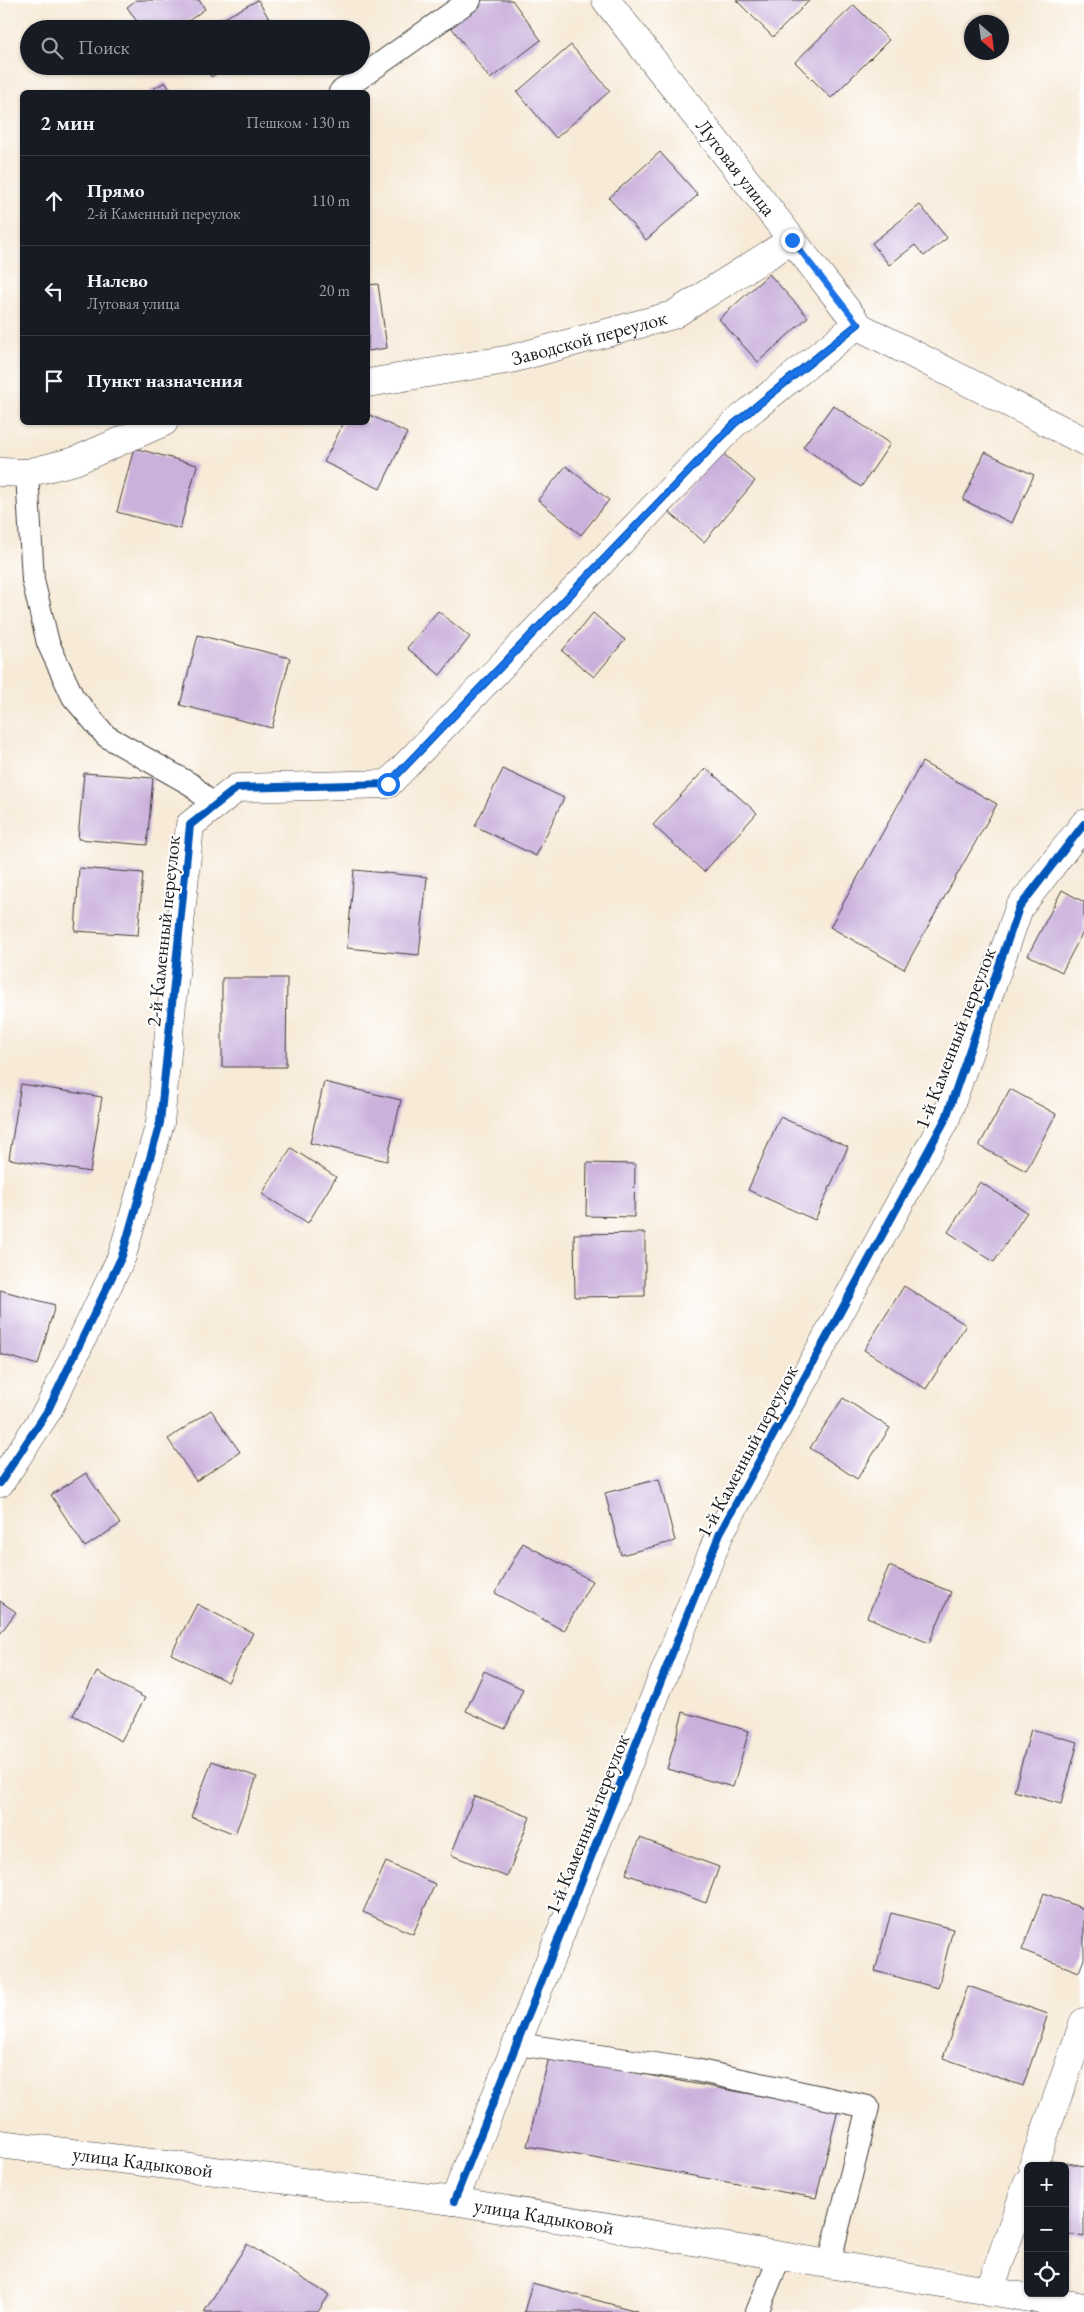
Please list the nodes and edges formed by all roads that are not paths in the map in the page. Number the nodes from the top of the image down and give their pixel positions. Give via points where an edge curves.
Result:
1 (470, 0) edge
2 (606, 0) edge
3 (370, 71) edge
4 (364, 75) edge
5 (343, 90) edge
6 (792, 240) junction
7 (858, 324) junction
8 (370, 383) edge
9 (157, 425) edge
10 (1084, 441) edge
11 (0, 472) edge
12 (28, 474) junction
13 (213, 806) junction
14 (1084, 824) edge
15 (0, 1483) edge
16 (1084, 2022) edge
17 (517, 2044) junction
18 (0, 2144) edge
19 (1034, 2162) edge
20 (1024, 2193) edge
21 (454, 2202) junction
22 (780, 2256) junction
23 (829, 2264) junction
24 (989, 2292) junction
25 (1084, 2307) edge
26 (757, 2312) edge

1 - 3 lane
2 - 6 street, Луговая улица
4 - 5 lane
6 - 7 street, Луговая улица
6 - 8 street, Заводской переулок via 673,315 511,359
7 - 10 street, Луговая улица
7 - 13 street, 2-й Каменный переулок via 734,424 388,784 237,788
9 - 12 street via 75,461
11 - 12 street
12 - 13 lane via 33,580 48,643 73,697 106,736 192,785
13 - 15 street, 2-й Каменный переулок via 190,825 160,1123 122,1256 48,1410
14 - 17 street, 1-й Каменный переулок via 1019,908 946,1118 720,1533
16 - 19 street
17 - 21 street, 1-й Каменный переулок
17 - 23 lane via 695,2070 868,2107
18 - 21 street, улица Кадыковой
20 - 24 street
21 - 22 street, улица Кадыковой
22 - 23 street, улица Кадыковой
22 - 26 lane
23 - 24 street, улица Кадыковой
24 - 25 street, улица Кадыковой

